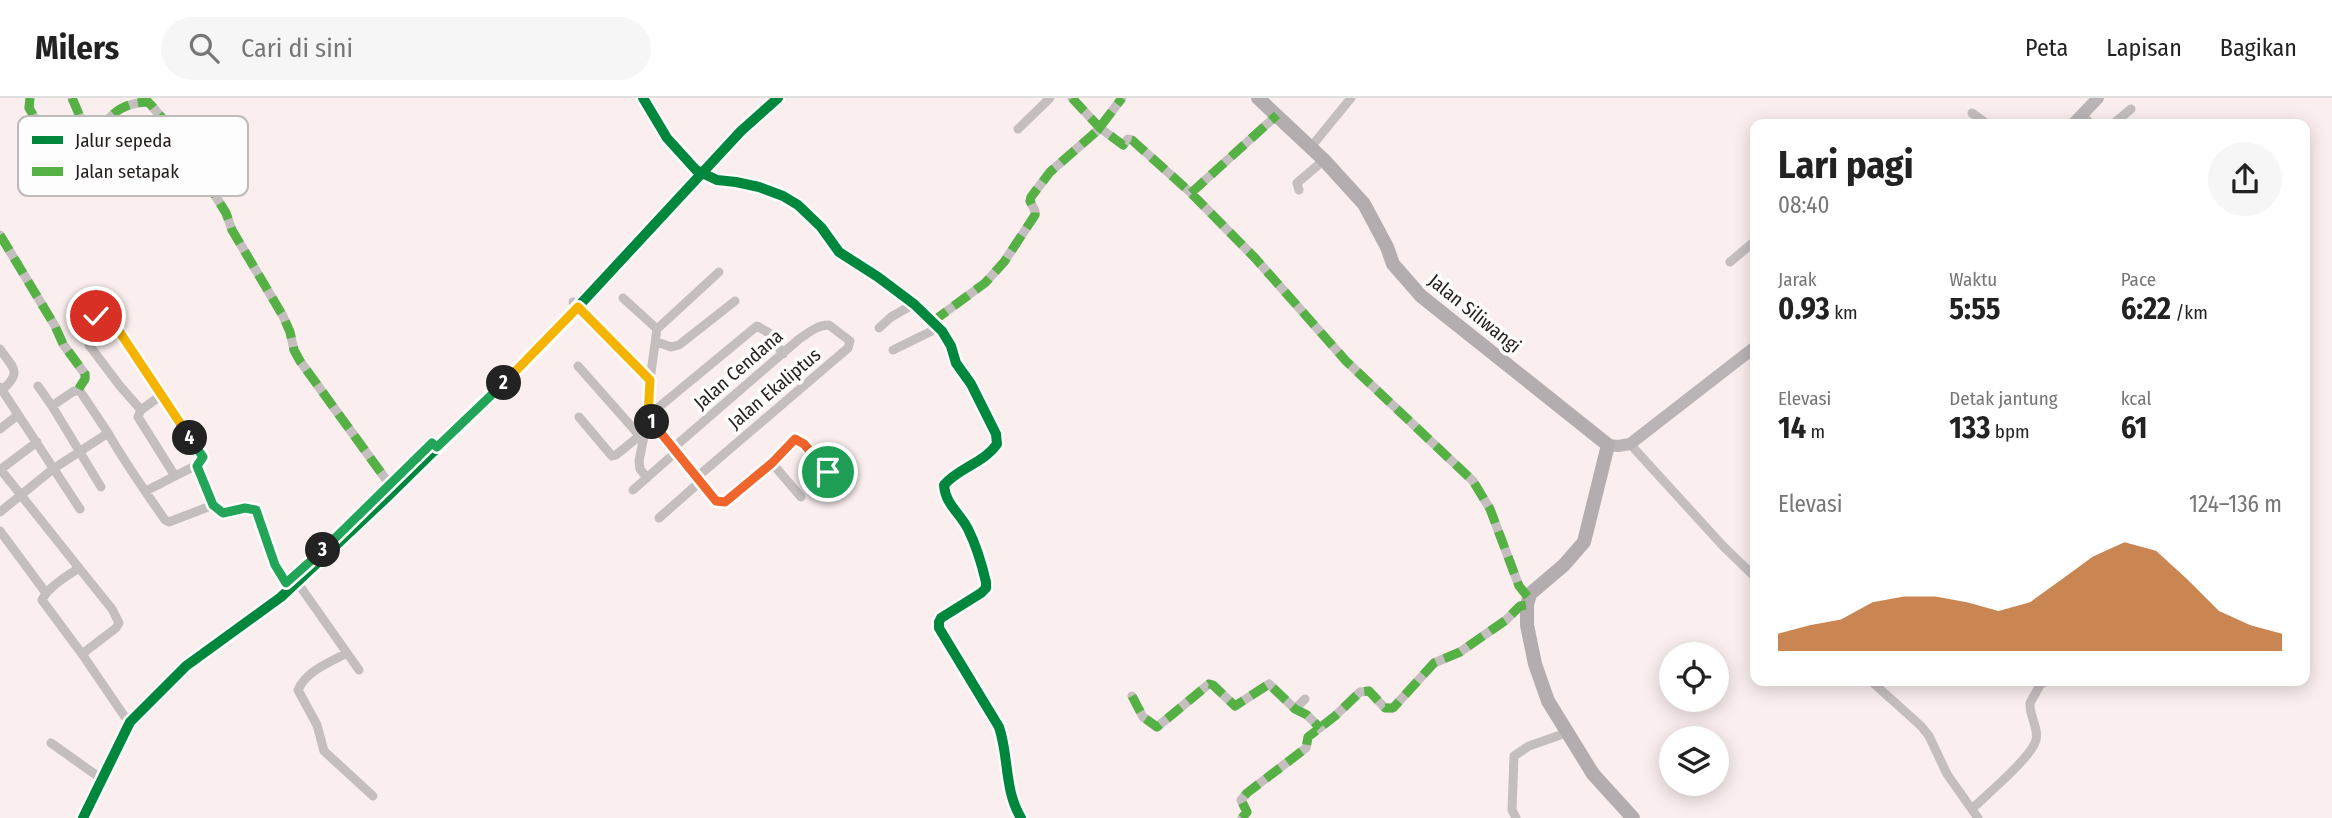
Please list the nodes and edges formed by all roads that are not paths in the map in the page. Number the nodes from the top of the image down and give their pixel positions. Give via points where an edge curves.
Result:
1 (30, 98) edge
2 (72, 98) edge
3 (643, 98) edge
4 (768, 98) edge
5 (778, 98) edge
6 (1050, 98) edge
7 (1072, 98) edge
8 (1122, 98) edge
9 (1258, 98) edge
10 (1351, 98) edge
11 (2098, 98) edge
12 (2130, 108) dead end
13 (1972, 113) dead end
14 (34, 116) edge
15 (80, 116) edge
16 (111, 116) edge
17 (160, 116) edge
18 (1277, 116) junction
19 (1980, 119) edge
20 (2083, 119) edge
21 (2119, 119) edge
22 (1100, 128) junction
23 (1017, 129) dead end
24 (1311, 147) junction
25 (1324, 160) junction
26 (699, 171) junction
27 (1299, 190) dead end
28 (1191, 193) junction
29 (215, 196) edge
30 (0, 235) edge
31 (1750, 246) edge
32 (1730, 262) dead end
33 (719, 272) dead end
34 (624, 298) dead end
35 (735, 301) dead end
36 (575, 304) junction
37 (914, 304) junction
38 (829, 325) joint
39 (935, 325) junction
40 (879, 328) dead end
41 (657, 329) junction
42 (657, 342) junction
43 (893, 349) dead end
44 (0, 350) edge
45 (1750, 350) edge
46 (783, 354) junction
47 (578, 366) dead end
48 (650, 380) junction
49 (38, 386) dead end
50 (1, 388) edge
51 (78, 390) junction
52 (163, 394) junction
53 (52, 406) junction
54 (141, 410) junction
55 (18, 415) junction
56 (648, 416) junction
57 (579, 417) dead end
58 (0, 429) edge
59 (108, 433) junction
60 (641, 434) junction
61 (37, 442) junction
62 (1608, 444) junction
63 (1630, 444) junction
64 (435, 445) junction
65 (80, 450) junction
66 (675, 450) junction
67 (772, 463) junction
68 (197, 466) junction
69 (53, 469) junction
70 (1, 470) edge
71 (828, 472) dead end
72 (175, 476) junction
73 (647, 478) junction
74 (699, 479) junction
75 (390, 485) junction
76 (100, 487) dead end
77 (633, 490) dead end
78 (146, 491) junction
79 (19, 495) junction
80 (802, 497) dead end
81 (213, 505) junction
82 (80, 509) dead end
83 (0, 512) edge
84 (659, 518) dead end
85 (0, 531) edge
86 (79, 568) junction
87 (1750, 572) edge
88 (291, 584) junction
89 (46, 593) junction
90 (1527, 601) junction
91 (347, 653) junction
92 (82, 654) junction
93 (359, 670) dead end
94 (1877, 686) edge
95 (2039, 686) edge
96 (1132, 696) dead end
97 (1305, 699) dead end
98 (1295, 709) junction
99 (125, 718) junction
100 (1320, 728) junction
101 (1566, 733) junction
102 (51, 743) dead end
103 (110, 752) junction
104 (96, 775) junction
105 (373, 796) dead end
106 (1972, 809) junction
107 (76, 818) edge
108 (83, 818) edge
109 (1021, 818) edge
110 (1242, 818) edge
111 (1516, 818) edge
112 (1633, 818) edge
113 (1978, 818) edge

1 - 14 street
2 - 15 street
3 - 26 street via 662,131
4 - 26 street
5 - 26 street
6 - 23 street
7 - 22 street
8 - 22 street
9 - 18 main road, Jalan Siliwangi
10 - 24 street
11 - 20 street
12 - 21 street
13 - 19 street
16 - 17 street via 122,106 148,102
18 - 24 main road, Jalan Siliwangi
18 - 28 street
22 - 28 street via 1123,145 1132,140
22 - 39 street via 1050,172 1031,197 1035,215 1004,262
24 - 25 main road, Jalan Siliwangi
25 - 27 street via 1297,183
25 - 62 main road, Jalan Siliwangi via 1364,204 1393,264 1430,304
26 - 36 street
26 - 37 street via 783,196 809,215 839,252
28 - 90 street via 1346,361 1472,481 1490,509
29 - 75 street via 283,316 300,361
30 - 51 street via 85,374
31 - 32 street
33 - 41 street
34 - 41 street
35 - 42 street via 679,345
36 - 48 street
36 - 64 street
37 - 39 street
37 - 40 street
38 - 46 street, Jalan Cendana via 821,325
38 - 74 street, Jalan Ekaliptus via 850,341 848,348
39 - 43 street
39 - 109 street via 949,343 997,439 990,453 944,485 946,499 967,528 986,588 941,618 939,628 999,727
41 - 42 street
42 - 48 street
44 - 50 street via 16,375
45 - 63 street
46 - 56 street via 769,333 757,326
46 - 66 street, Jalan Cendana
47 - 60 street
48 - 56 street
49 - 53 street
50 - 55 street
51 - 53 street
51 - 59 street
52 - 54 street
52 - 54 street via 109,316 100,313 93,318 89,345
52 - 68 street via 203,457
53 - 65 street
54 - 72 street via 138,417
55 - 58 street
55 - 61 street
56 - 60 street
56 - 66 street
57 - 60 street via 612,456
59 - 65 street
59 - 78 street
60 - 73 street via 640,469
61 - 69 street
61 - 70 street
62 - 63 street
62 - 90 main road via 1584,542
63 - 87 street
64 - 75 street
64 - 88 street
65 - 69 street
65 - 76 street
66 - 73 street, Jalan Cendana
66 - 74 street
67 - 71 street via 795,439
67 - 74 street via 725,502 716,501
67 - 80 street
68 - 72 street
68 - 81 street
69 - 79 street
69 - 82 street
70 - 79 street
72 - 78 street
73 - 77 street, Jalan Cendana
74 - 84 street
75 - 88 street
78 - 81 street via 169,522
79 - 83 street
79 - 86 street
81 - 88 street via 223,513 256,510 275,565
85 - 89 street
86 - 89 street
86 - 92 street via 119,623
88 - 91 street
88 - 99 street via 196,649
88 - 103 street via 264,610 186,666 130,722
89 - 92 street via 43,603
90 - 100 street via 1460,652 1434,663 1393,708 1387,710 1363,690
90 - 101 main road via 1538,676
91 - 93 street
91 - 105 street via 322,666 298,690 317,725 324,751
92 - 99 street
94 - 106 street via 1921,726
95 - 106 street via 2030,703 2036,734 2033,745
96 - 98 street via 1143,717 1157,727 1210,684 1235,706 1269,684
97 - 98 street
98 - 100 street
99 - 103 street
100 - 110 street via 1307,738 1306,748 1241,800 1247,812
101 - 111 street via 1514,756 1512,810
101 - 112 main road via 1593,774
102 - 104 street
103 - 104 street
103 - 108 street
104 - 107 street
106 - 113 street

